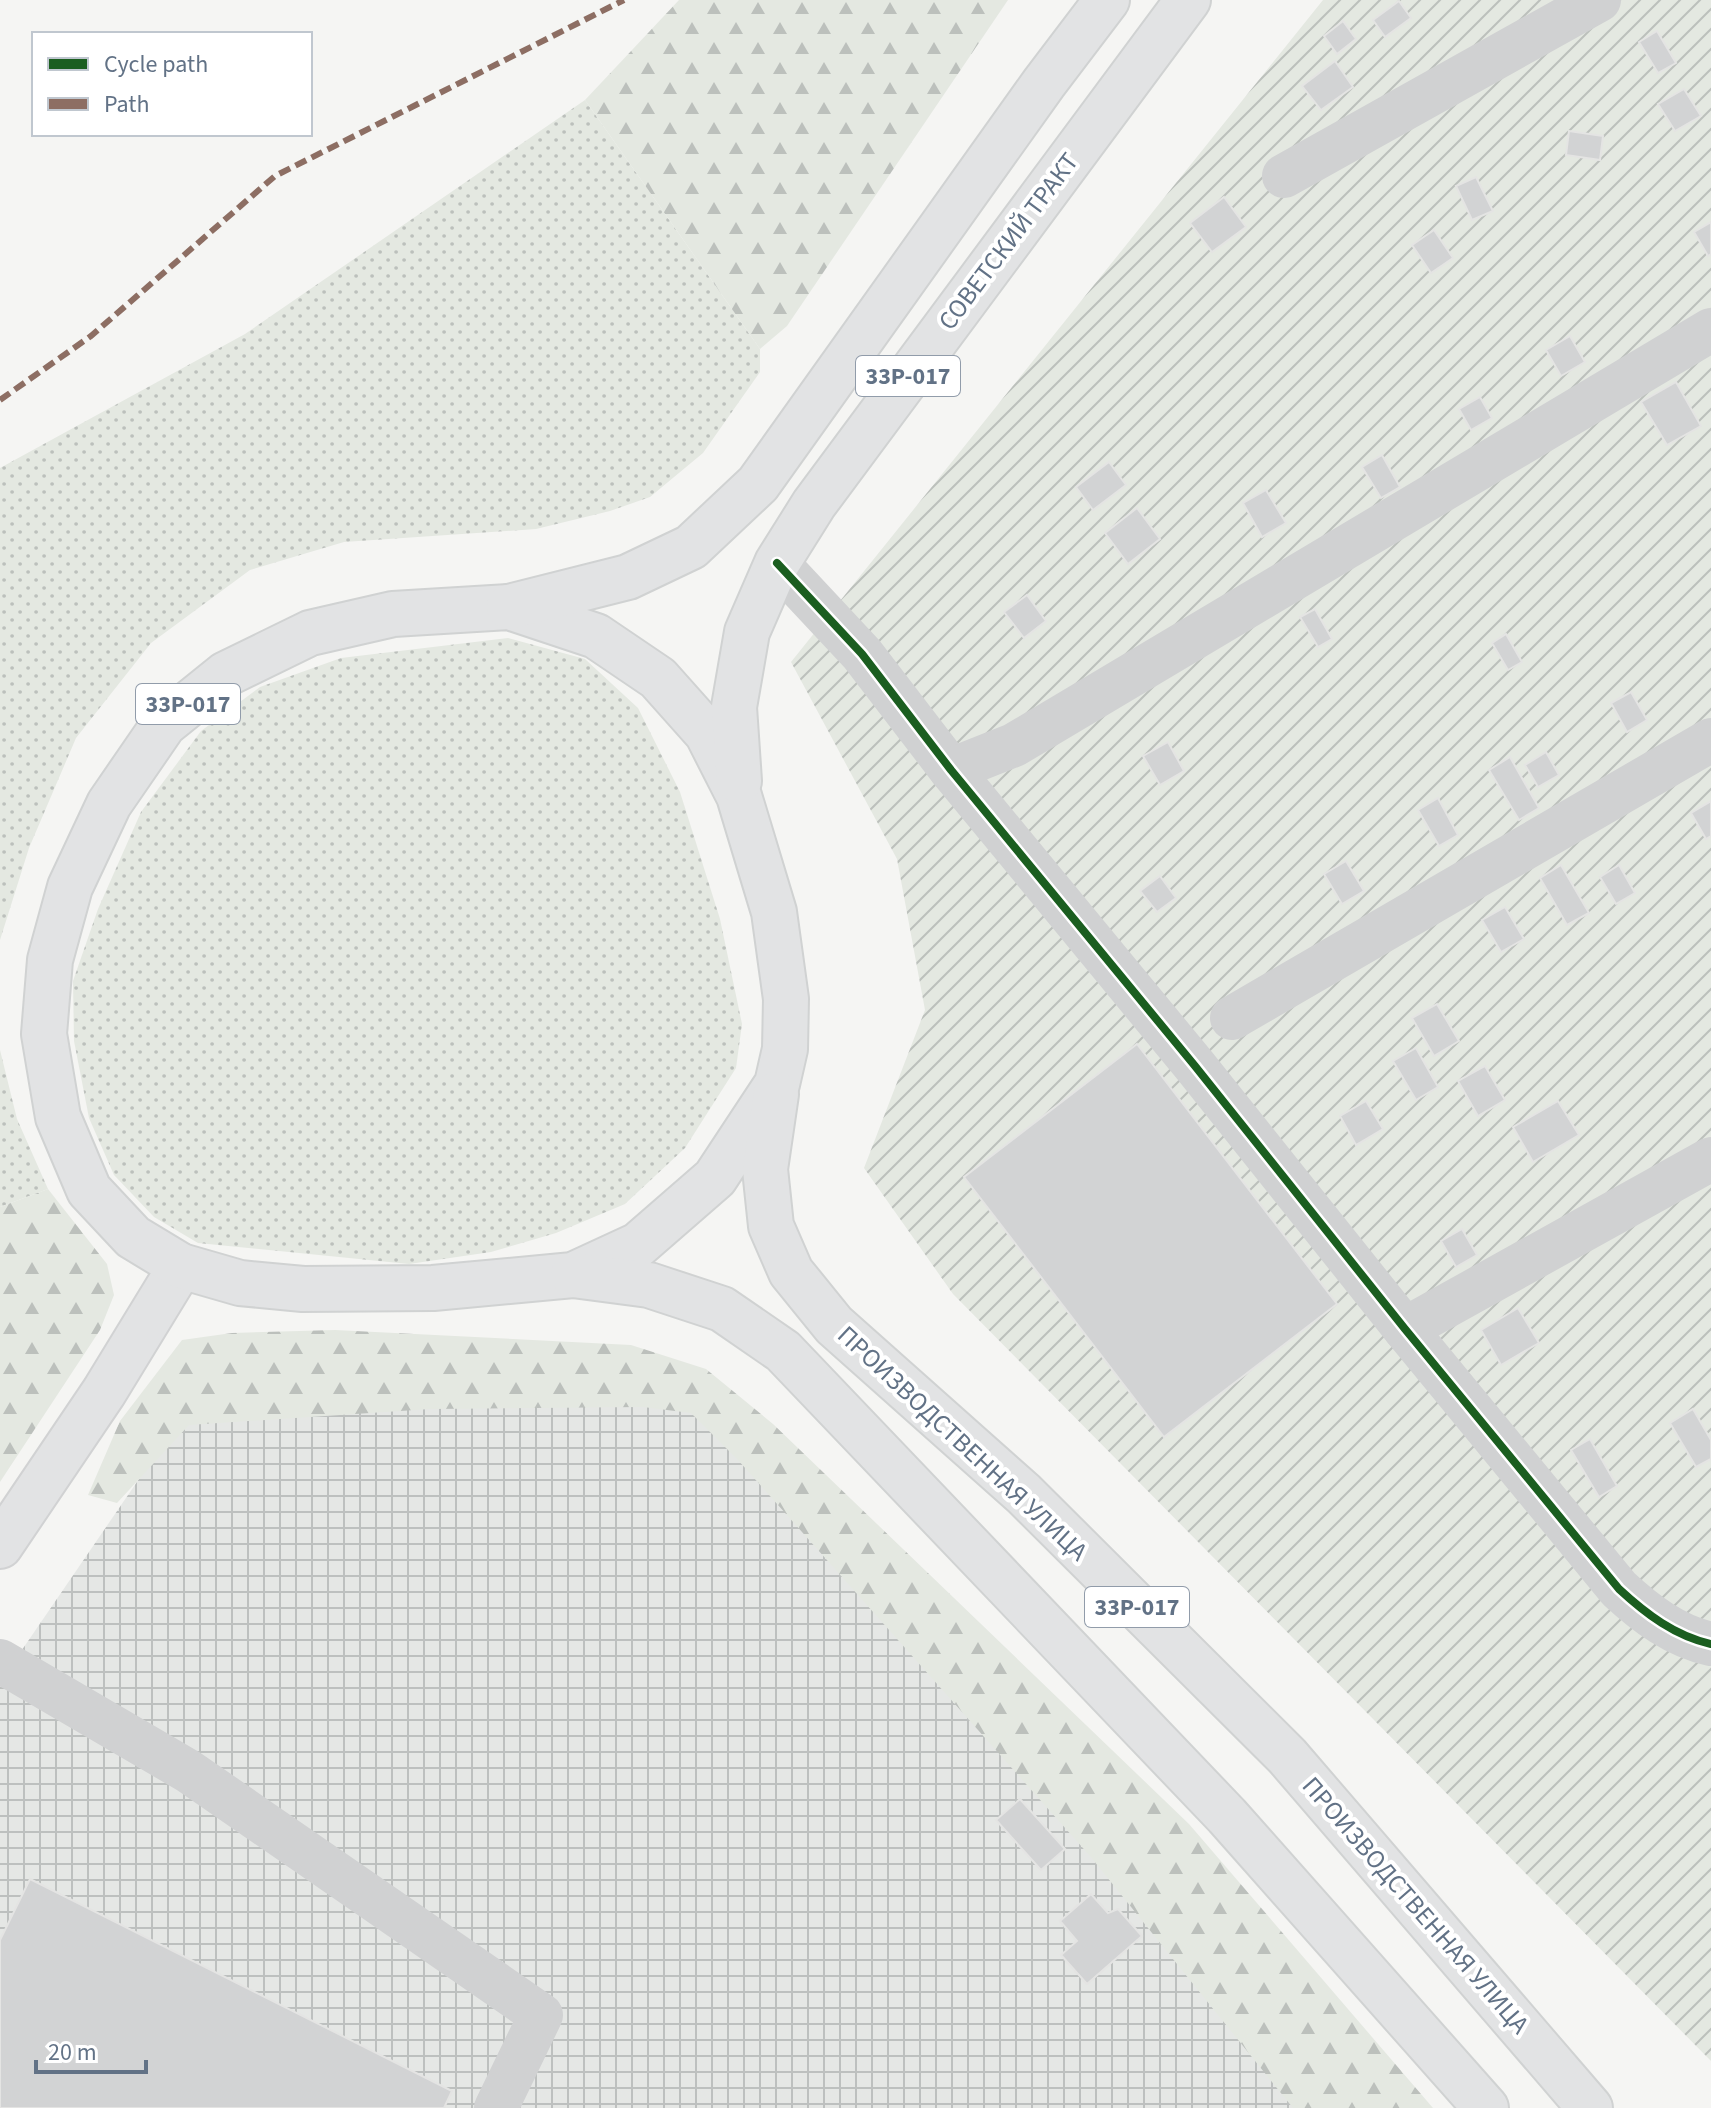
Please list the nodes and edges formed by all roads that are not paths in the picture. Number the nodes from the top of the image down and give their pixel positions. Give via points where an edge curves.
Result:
1 (1107, 0) edge
2 (1188, 0) edge
3 (1599, 0) edge
4 (1284, 176) dead end
5 (1711, 330) edge
6 (777, 563) junction
7 (509, 607) junction
8 (1711, 740) edge
9 (951, 770) junction
10 (739, 796) junction
11 (1232, 1018) dead end
12 (777, 1084) junction
13 (1711, 1159) edge
14 (181, 1266) junction
15 (573, 1275) junction
16 (1405, 1329) junction
17 (0, 1546) edge
18 (1711, 1644) edge
19 (0, 1661) edge
20 (496, 2108) edge
21 (1486, 2108) edge
22 (1590, 2108) edge

1 - 7 main road, 33Р-017 via 758,484 691,547 628,577
2 - 6 main road, СОВЕТСКИЙ ТРАКТ / 33Р-017 via 814,504
3 - 4 street
5 - 9 street via 1014,745
6 - 9 street via 862,654
6 - 10 main road, СОВЕТСКИЙ ТРАКТ / 33Р-017 via 747,632 734,707
7 - 10 main road, 33Р-017 via 596,636 658,678 707,733
7 - 14 main road, 33Р-017 via 393,614 310,633 240,667 164,724 109,804 70,887 50,960 44,1034 58,1117 89,1190 133,1237
8 - 11 street
9 - 16 street
10 - 12 main road, 33Р-017 via 774,912 786,999 785,1049
12 - 15 main road, 33Р-017 via 715,1178 638,1245
12 - 22 main road, ПРОИЗВОДСТВЕННАЯ УЛИЦА / 33Р-017 via 765,1169 771,1226 791,1272 834,1325 1024,1494 1287,1756
13 - 16 street
14 - 15 main road, 33Р-017 via 240,1283 303,1289 433,1288
14 - 17 main road
15 - 21 main road, 33Р-017 via 649,1285 722,1309 783,1351 1227,1816
16 - 18 street via 1619,1589 1668,1627
19 - 20 street via 188,1771 541,2015

